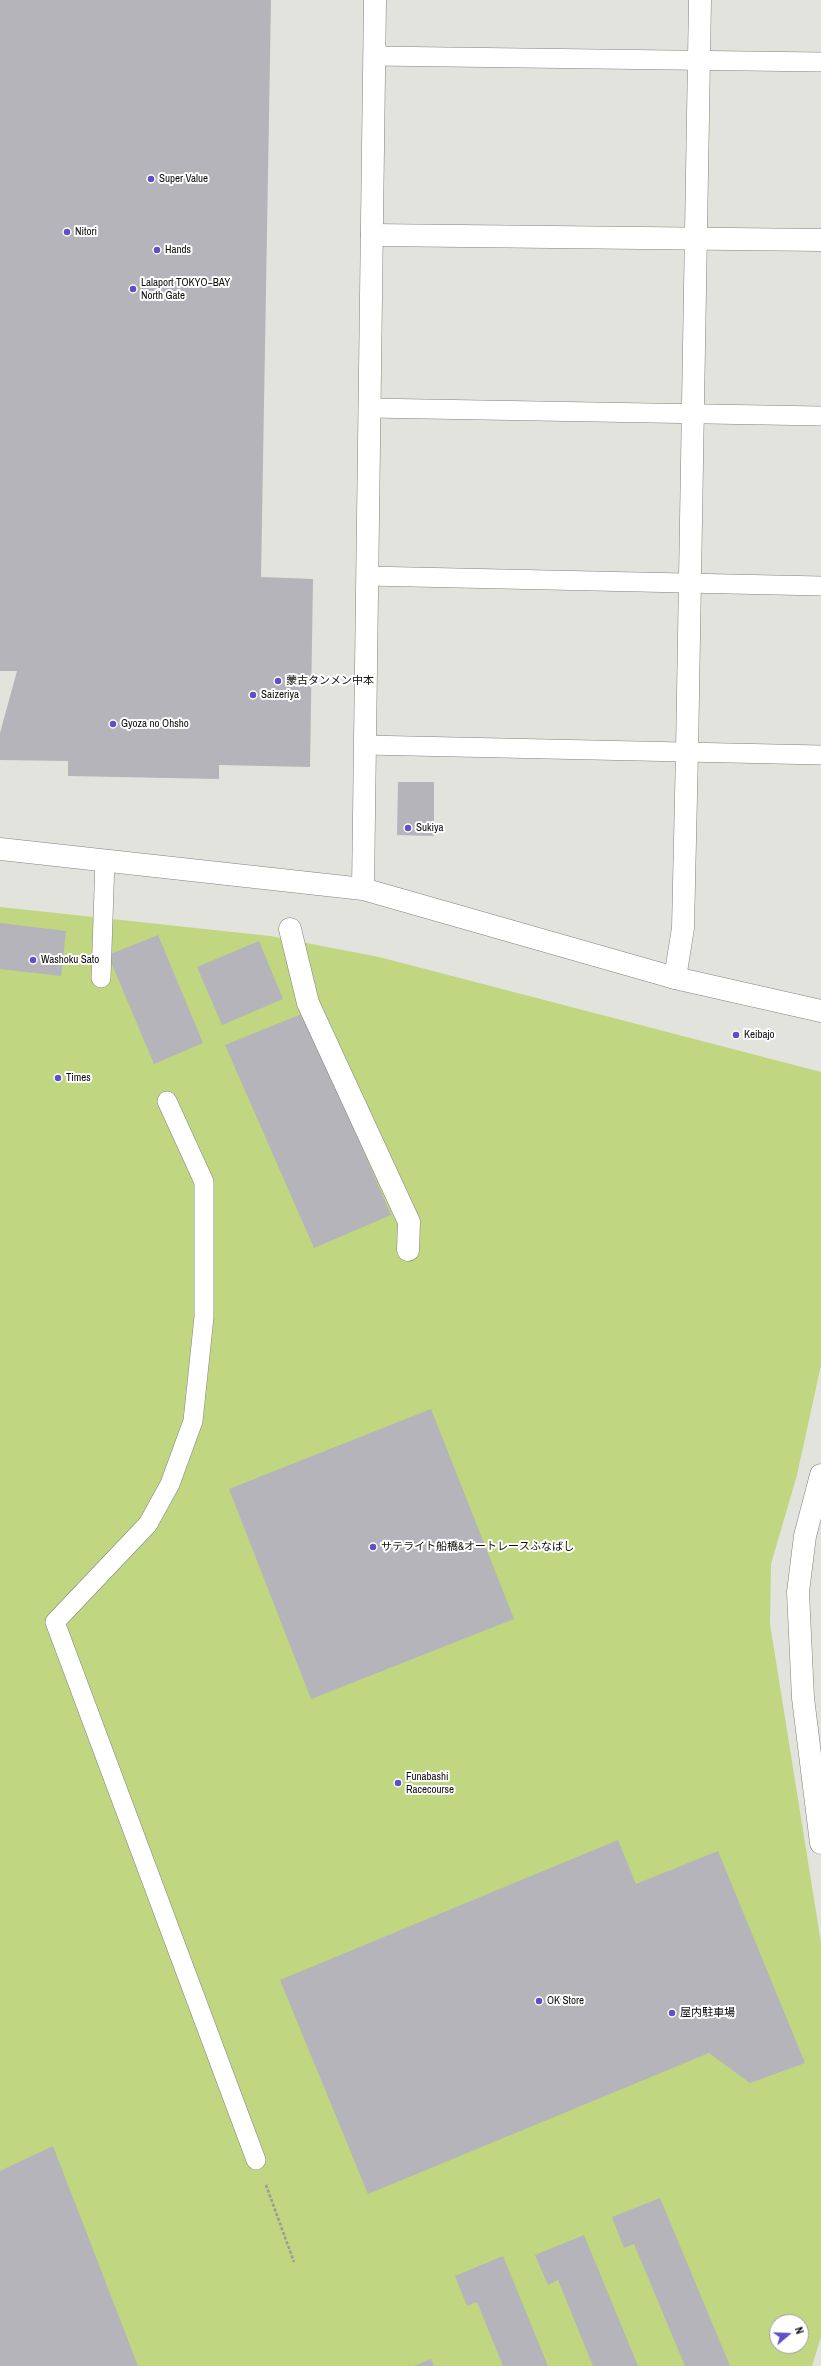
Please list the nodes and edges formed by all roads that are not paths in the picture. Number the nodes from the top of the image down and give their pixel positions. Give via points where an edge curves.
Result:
1 (375, 0) edge
2 (700, 0) edge
3 (374, 56) junction
4 (700, 60) junction
5 (821, 62) edge
6 (372, 235) junction
7 (696, 238) junction
8 (821, 240) edge
9 (369, 408) junction
10 (693, 414) junction
11 (821, 416) edge
12 (367, 576) junction
13 (690, 583) junction
14 (821, 586) edge
15 (365, 745) junction
16 (687, 752) junction
17 (821, 755) edge
18 (0, 849) edge
19 (105, 860) junction
20 (363, 889) junction
21 (290, 929) dead end
22 (101, 978) dead end
23 (675, 978) junction
24 (821, 1010) edge
25 (167, 1101) dead end
26 (408, 1250) dead end
27 (821, 1475) edge
28 (821, 1843) edge
29 (256, 2160) road end

1 - 3 street
2 - 4 street
3 - 4 lane
3 - 6 street
4 - 5 lane
4 - 7 street
6 - 7 street
6 - 9 street
7 - 8 street
7 - 10 street
9 - 10 lane
9 - 12 street
10 - 11 lane
10 - 13 street
12 - 13 lane
12 - 15 street
13 - 14 lane
13 - 16 street
15 - 16 lane
15 - 20 street
16 - 17 lane
16 - 23 street via 682,928
18 - 19 street
19 - 20 street
19 - 22 lane
20 - 23 street
21 - 26 street via 308,1003 409,1222
23 - 24 street
25 - 29 lane via 204,1182 204,1317 194,1421 170,1484 148,1524 55,1622
27 - 28 street via 805,1536 798,1592 803,1698

